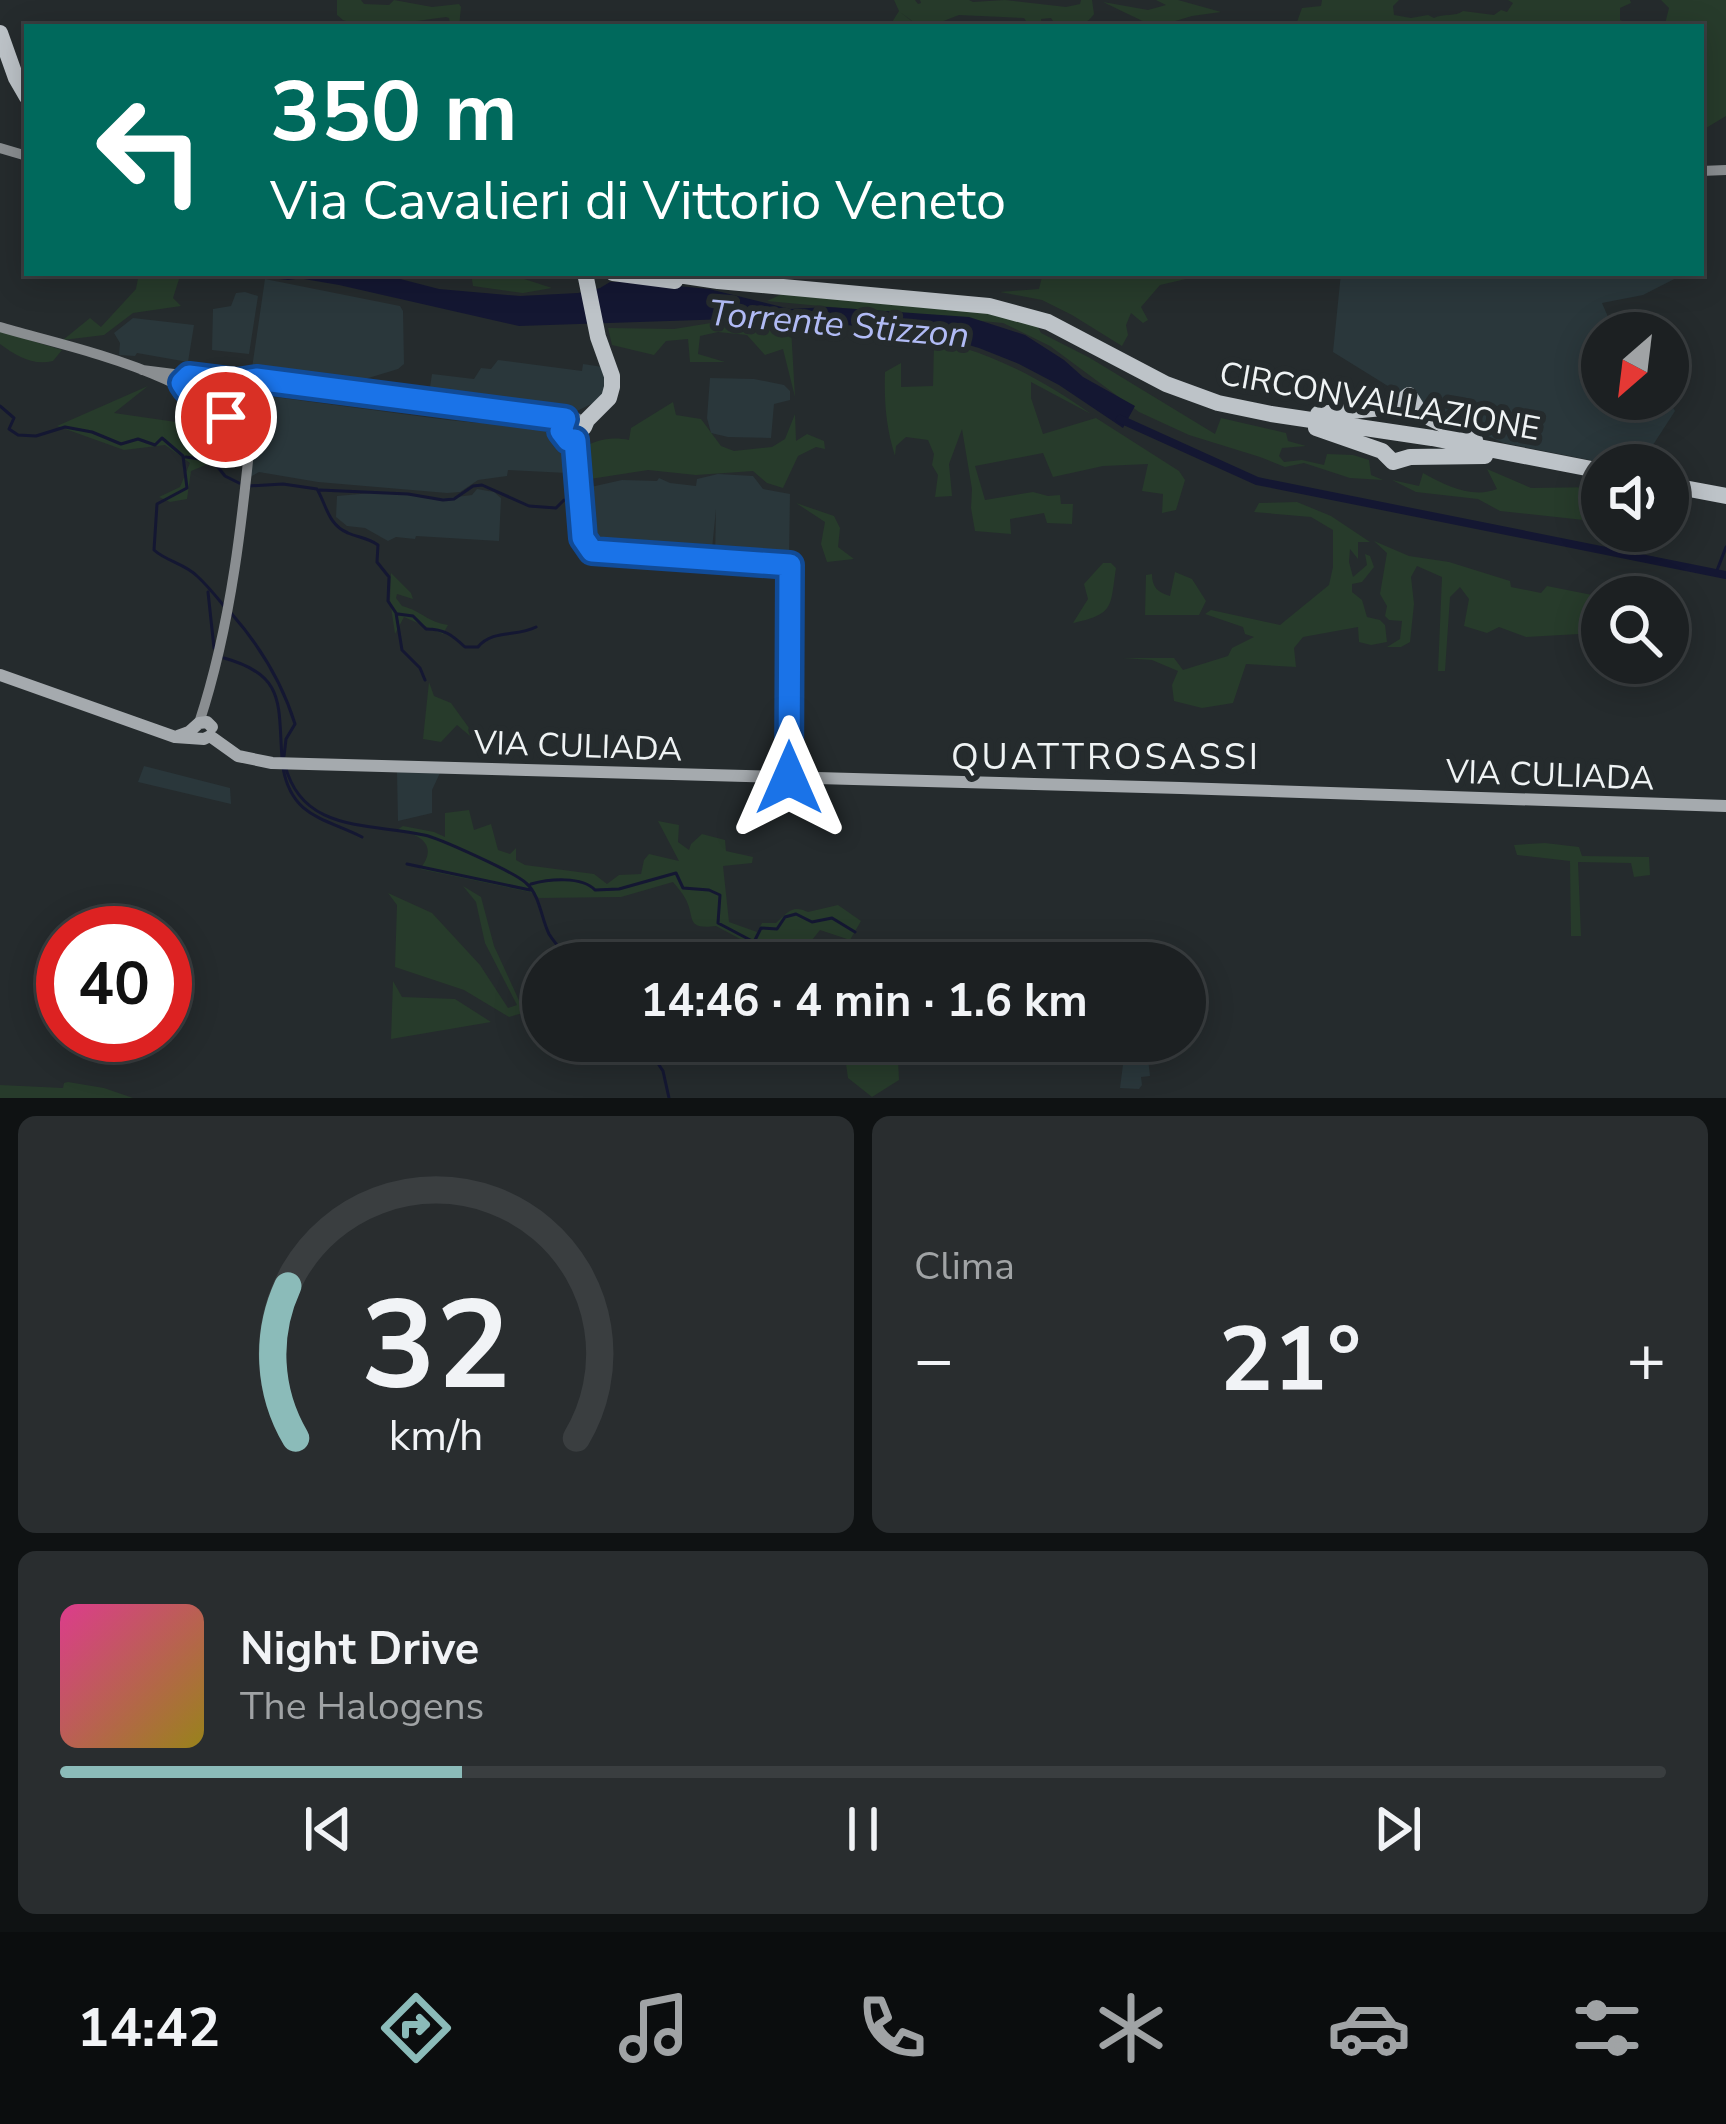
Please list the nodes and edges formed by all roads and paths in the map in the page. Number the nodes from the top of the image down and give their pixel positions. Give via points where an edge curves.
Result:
1 (0, 33) edge
2 (24, 92) edge
3 (578, 276) edge
4 (586, 276) edge
5 (598, 276) edge
6 (638, 276) edge
7 (684, 276) edge
8 (718, 281) junction
9 (589, 292) junction
10 (0, 327) edge
11 (188, 382) junction
12 (252, 387) junction
13 (1282, 416) junction
14 (574, 427) junction
15 (247, 446) junction
16 (1535, 458) junction
17 (1581, 467) edge
18 (1689, 488) edge
19 (1722, 495) edge
20 (0, 675) edge
21 (205, 729) junction
22 (789, 778) junction
23 (1726, 806) edge

1 - 2 highway
3 - 9 highway
4 - 9 highway
5 - 9 highway
6 - 8 highway
7 - 8 highway, CIRCONVALLAZIONE
8 - 13 highway, CIRCONVALLAZIONE via 1018,312 1166,384
9 - 14 highway via 612,376 609,398
10 - 11 street
11 - 12 street
11 - 15 street
12 - 14 street via 256,379
12 - 15 street
13 - 16 highway, CIRCONVALLAZIONE
13 - 16 highway via 1410,458
13 - 16 highway via 1394,407 1402,417 1420,413
14 - 22 street via 579,544 592,559 790,569
15 - 21 street
16 - 17 highway, CIRCONVALLAZIONE
18 - 19 highway
20 - 21 main road via 176,737
21 - 22 main road, VIA CULIADA via 243,758 281,763
22 - 23 main road, VIA CULIADA

